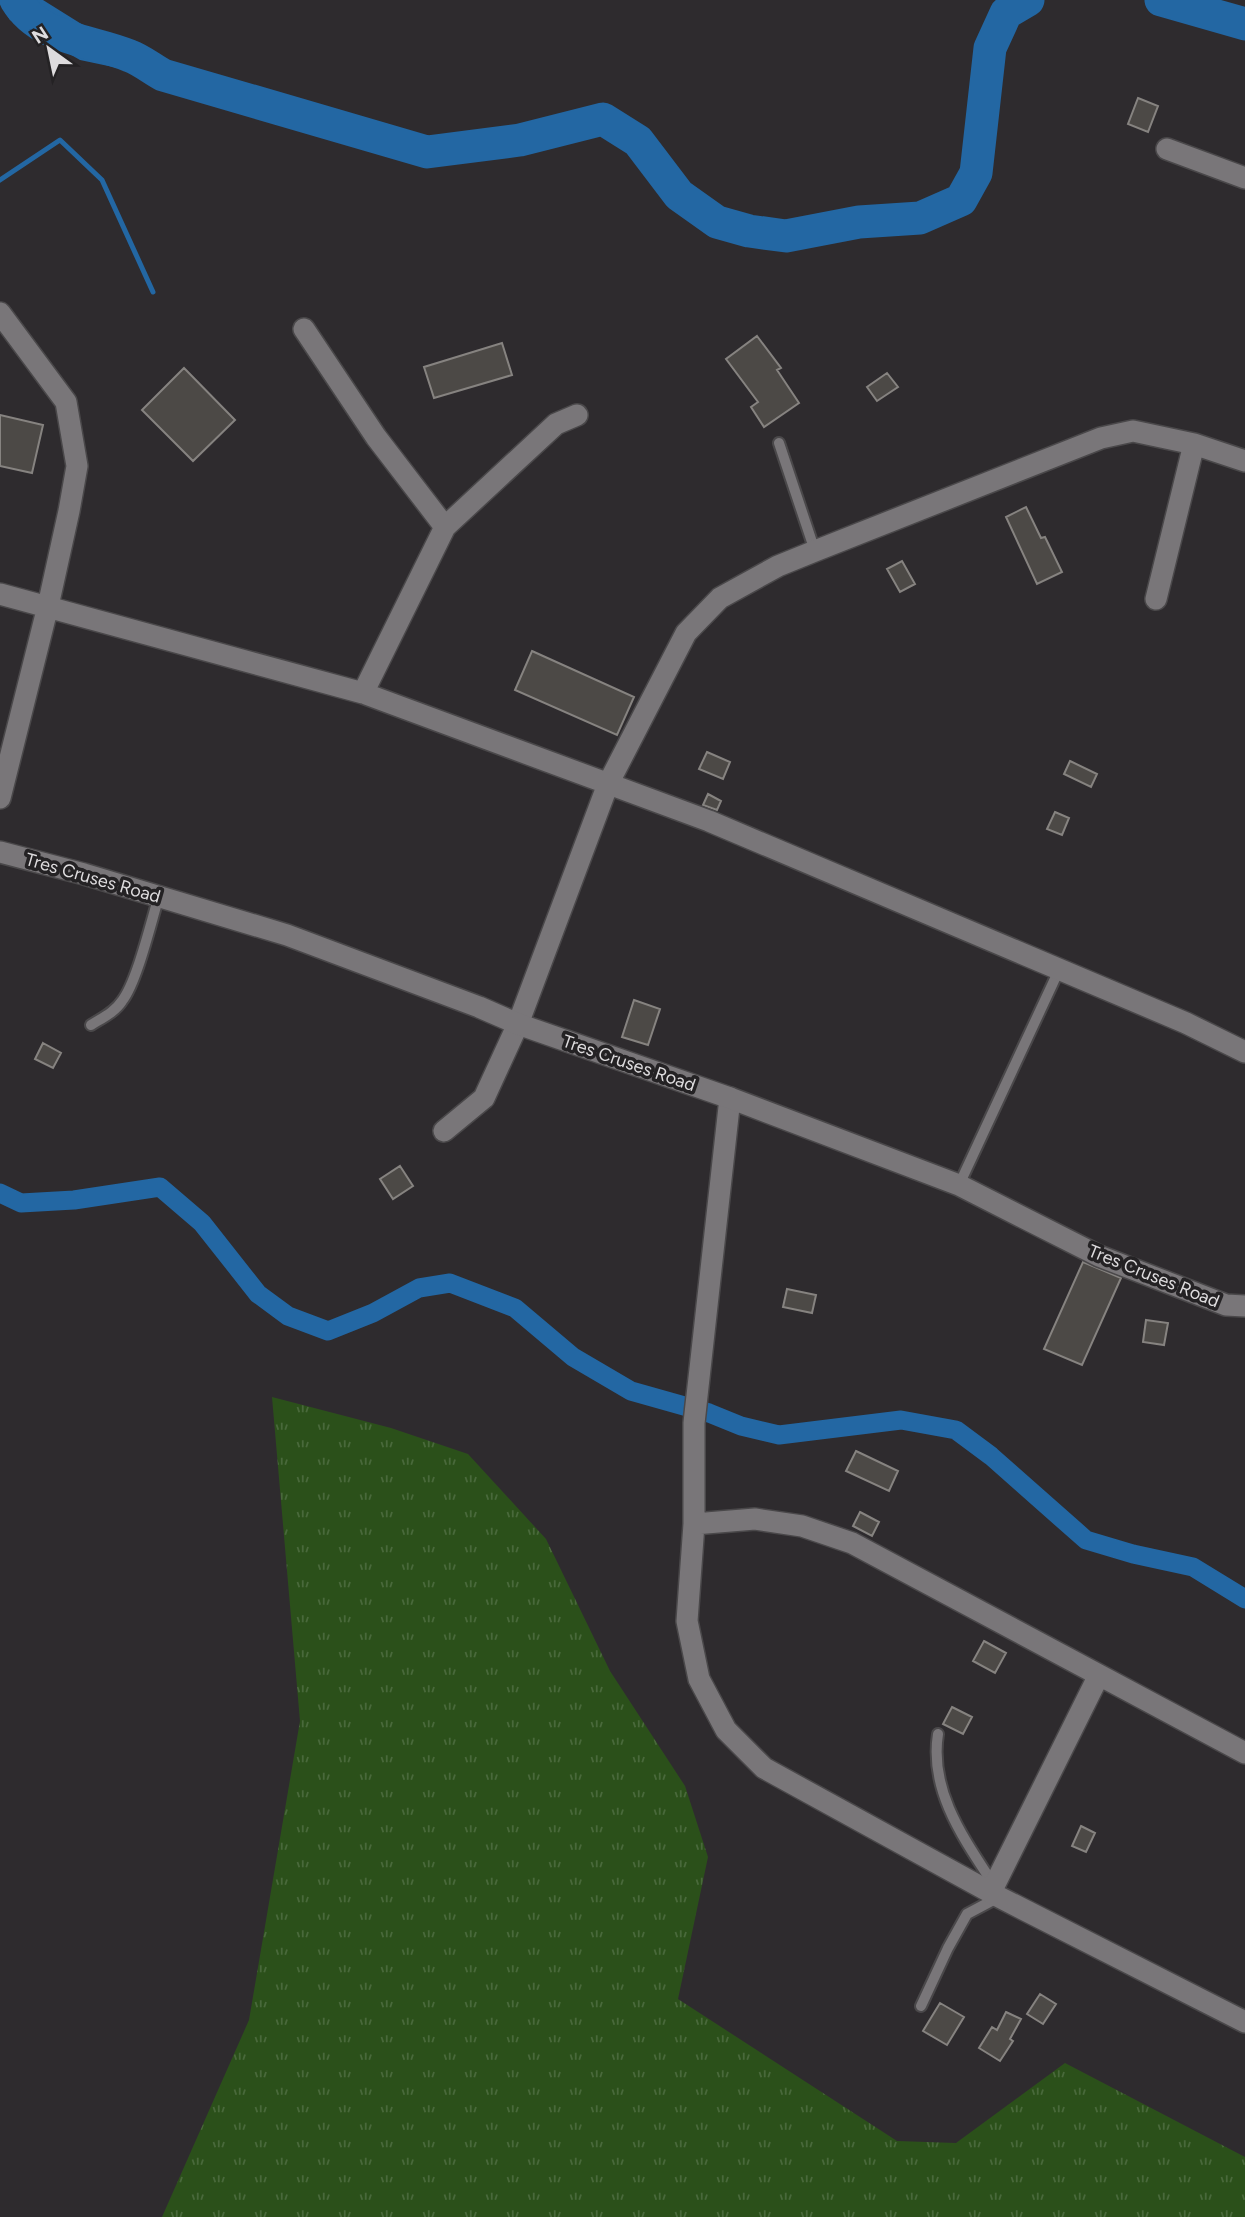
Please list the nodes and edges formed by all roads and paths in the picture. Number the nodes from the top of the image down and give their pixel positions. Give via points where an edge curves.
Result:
1 (1167, 149) dead end
2 (1245, 178) edge
3 (2, 318) edge
4 (304, 329) dead end
5 (577, 415) dead end
6 (779, 443) dead end
7 (1194, 444) junction
8 (1245, 461) edge
9 (445, 527) junction
10 (814, 551) junction
11 (0, 594) edge
12 (1156, 598) dead end
13 (48, 606) junction
14 (363, 693) junction
15 (608, 784) junction
16 (0, 799) edge
17 (0, 852) edge
18 (159, 896) junction
19 (1059, 970) junction
20 (518, 1024) junction
21 (92, 1025) dead end
22 (1245, 1052) edge
23 (730, 1098) junction
24 (444, 1131) dead end
25 (959, 1185) junction
26 (1245, 1306) edge
27 (694, 1524) junction
28 (1099, 1675) junction
29 (938, 1734) dead end
30 (1245, 1752) edge
31 (995, 1892) junction
32 (920, 2006) dead end
33 (1245, 2022) edge

1 - 2 street
3 - 13 street via 66,402 77,466
4 - 9 street via 376,437
5 - 9 street via 556,424
6 - 10 lane
7 - 8 street
7 - 10 street via 1133,431 1101,438
7 - 12 street
9 - 14 street
10 - 15 street via 720,598 686,633
11 - 13 street
13 - 14 street
13 - 16 street
14 - 15 street
15 - 19 street via 709,821
15 - 20 street
17 - 18 street, Tres Cruses Road
18 - 20 street, Tres Cruses Road via 287,935
18 - 21 lane via 124,1000
19 - 22 street
19 - 25 lane
20 - 23 street, Tres Cruses Road
20 - 24 street via 484,1098
23 - 25 street, Tres Cruses Road
23 - 27 street via 694,1423
25 - 26 street, Tres Cruses Road via 1099,1256 1226,1305
27 - 28 street via 755,1519 802,1526 852,1543
27 - 31 street via 687,1621 699,1679 726,1730 764,1768
28 - 30 street
28 - 31 street
29 - 31 lane via 935,1753 948,1808
31 - 32 lane via 967,1914
31 - 33 street

